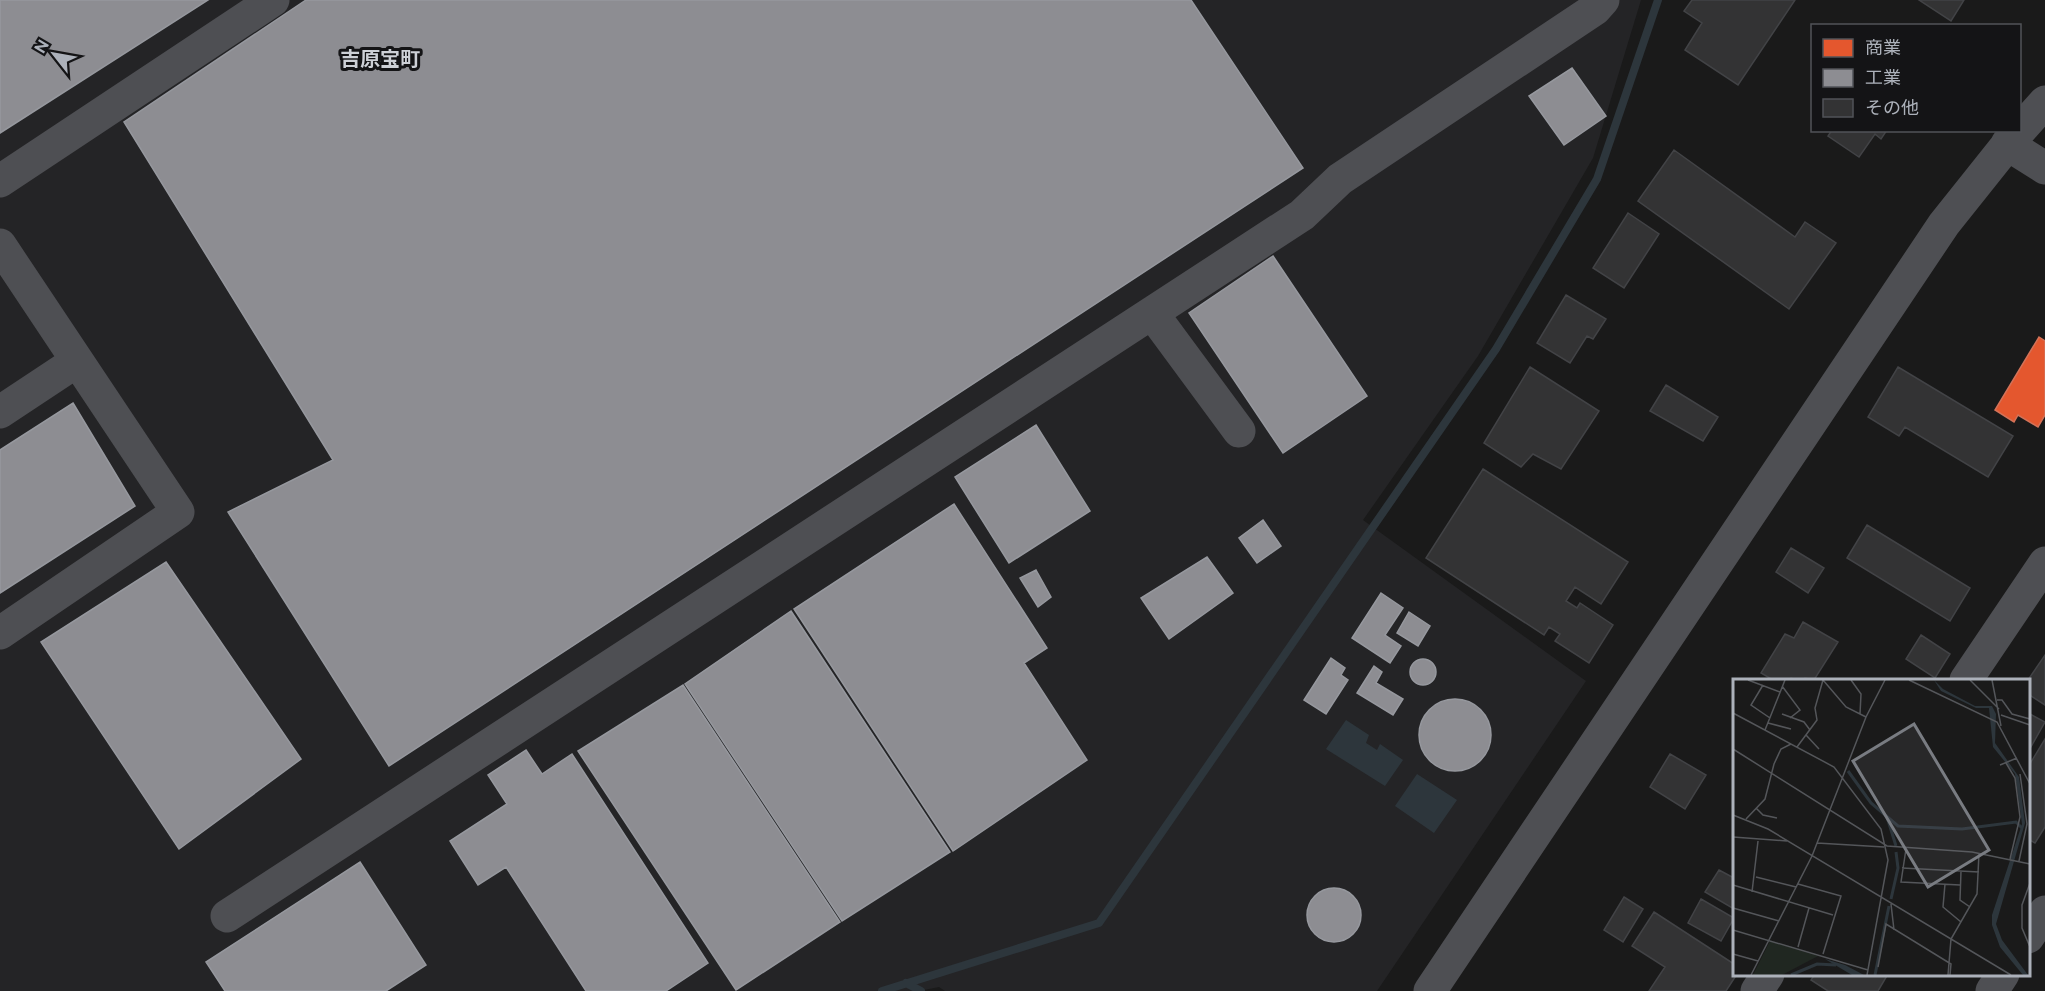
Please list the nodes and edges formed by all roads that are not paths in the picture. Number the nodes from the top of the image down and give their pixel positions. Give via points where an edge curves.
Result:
1 (273, 0) edge
2 (1603, 0) edge
3 (2045, 102) edge
4 (2021, 128) edge
5 (2015, 135) edge
6 (2045, 168) edge
7 (0, 181) edge
8 (0, 245) edge
9 (1152, 313) junction
10 (77, 361) junction
11 (0, 412) edge
12 (1239, 431) dead end
13 (2045, 563) edge
14 (0, 633) edge
15 (1967, 679) edge
16 (2045, 912) edge
17 (227, 916) dead end
18 (2030, 934) edge
19 (1767, 976) edge
20 (2002, 976) edge
21 (1438, 988) edge
22 (1757, 991) edge
23 (1992, 991) edge

1 - 7 street
2 - 9 street via 1340,179 1302,215
3 - 4 street
5 - 6 street
5 - 21 street via 1944,224
8 - 10 street
9 - 12 street
9 - 17 street
10 - 11 street
10 - 14 street via 178,512
13 - 15 street
16 - 18 street
19 - 22 street
20 - 23 street

